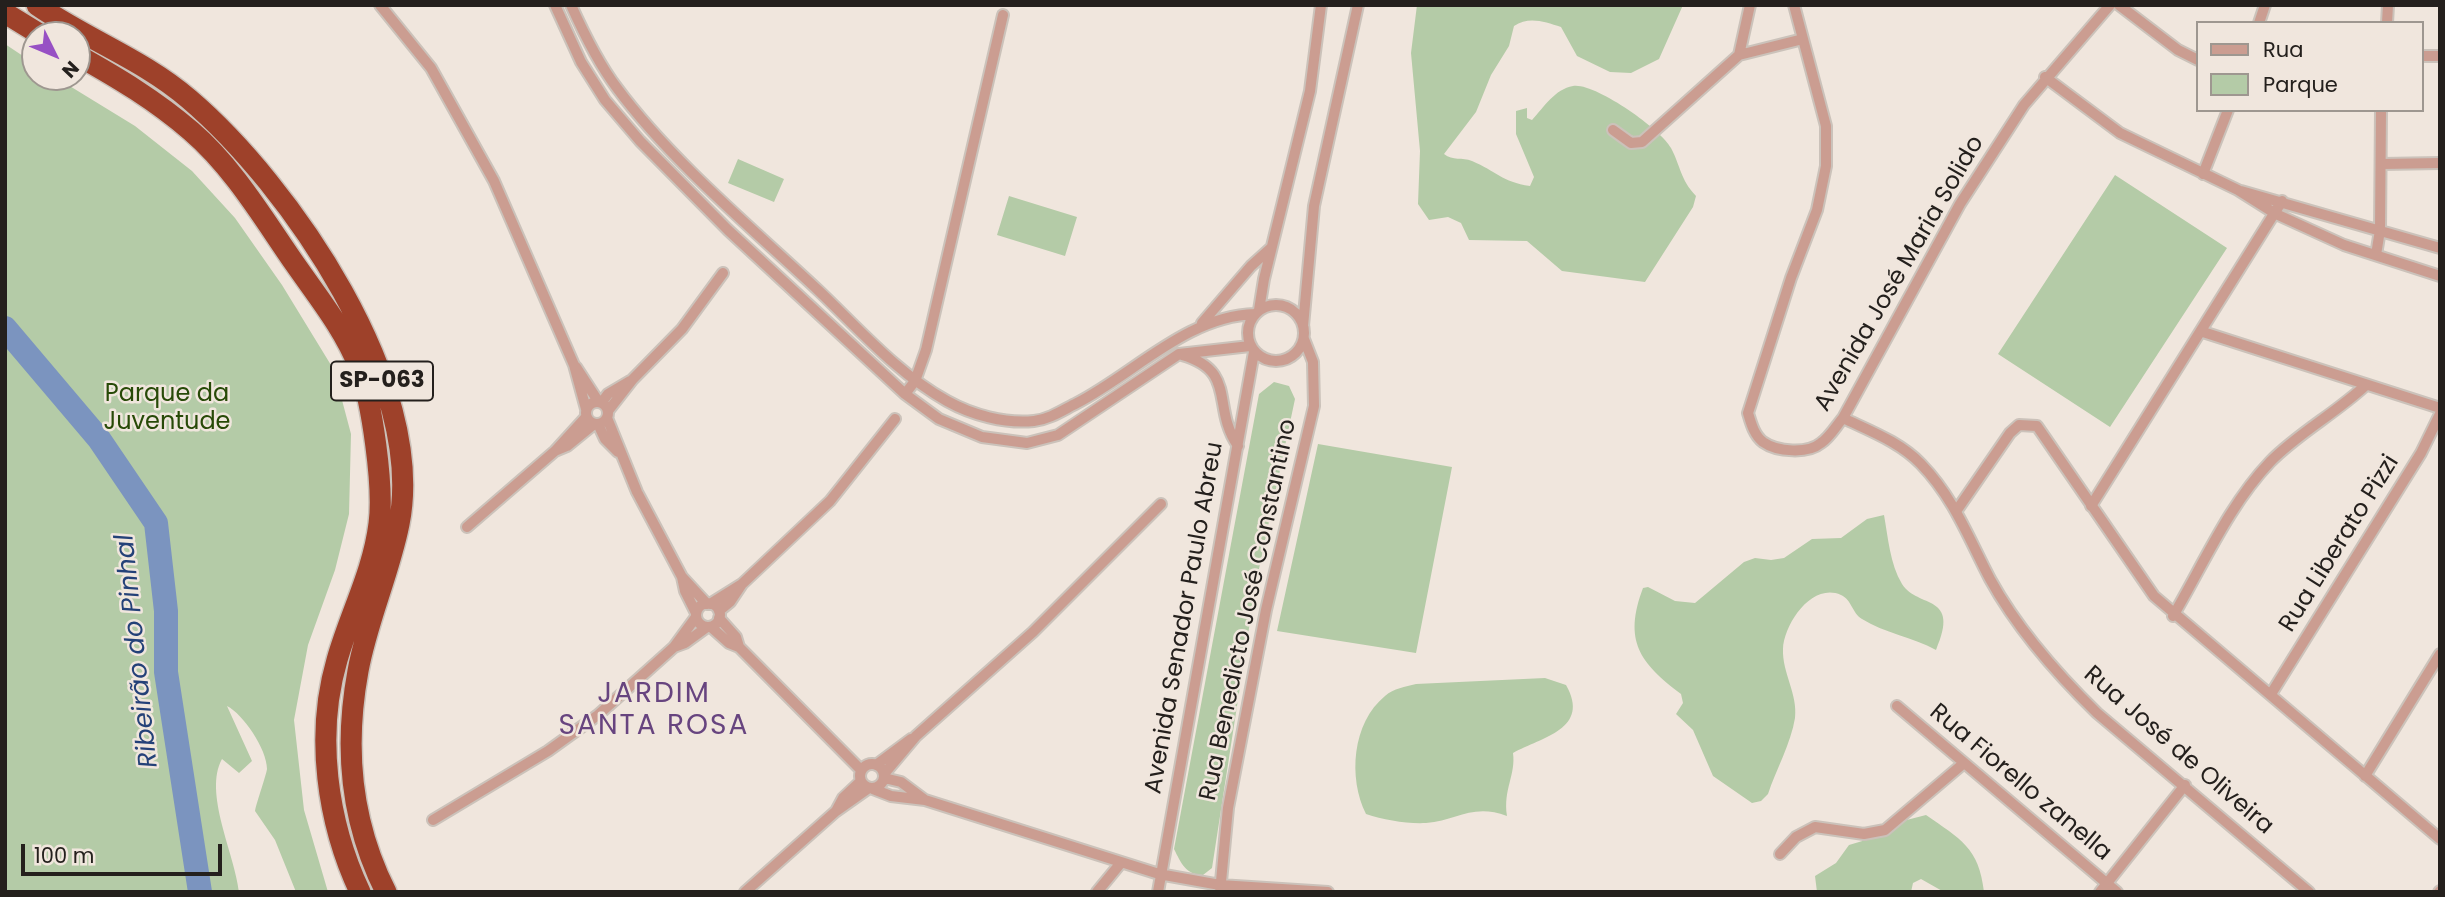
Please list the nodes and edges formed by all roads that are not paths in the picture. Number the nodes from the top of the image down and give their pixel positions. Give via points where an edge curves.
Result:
1 (37, 5) edge
2 (380, 5) edge
3 (555, 5) edge
4 (571, 5) edge
5 (1321, 5) edge
6 (1358, 5) edge
7 (1750, 5) edge
8 (1794, 5) edge
9 (2110, 5) edge
10 (2119, 5) edge
11 (5, 13) edge
12 (1003, 15) dead end
13 (21, 23) edge
14 (1803, 39) junction
15 (1739, 55) junction
16 (2196, 59) edge
17 (91, 63) edge
18 (2045, 77) junction
19 (2227, 112) edge
20 (2381, 112) edge
21 (1613, 130) dead end
22 (2440, 163) edge
23 (2382, 164) junction
24 (2203, 174) junction
25 (2238, 190) junction
26 (2282, 201) junction
27 (2276, 214) junction
28 (739, 216) junction
29 (728, 230) junction
30 (2380, 230) junction
31 (1271, 248) junction
32 (2440, 248) edge
33 (2376, 255) junction
34 (723, 273) dead end
35 (2440, 276) edge
36 (1257, 312) junction
37 (1303, 326) junction
38 (1199, 327) junction
39 (2203, 332) junction
40 (1304, 339) junction
41 (1252, 349) junction
42 (1179, 354) junction
43 (915, 381) junction
44 (2366, 386) junction
45 (905, 394) junction
46 (2440, 408) edge
47 (597, 413) junction
48 (2440, 414) edge
49 (1843, 418) junction
50 (895, 419) dead end
51 (1238, 446) junction
52 (1161, 504) dead end
53 (2091, 506) junction
54 (1957, 510) junction
55 (467, 527) dead end
56 (682, 576) junction
57 (696, 615) junction
58 (712, 615) junction
59 (2173, 616) junction
60 (674, 647) junction
61 (2440, 654) edge
62 (2271, 694) junction
63 (1897, 706) dead end
64 (916, 736) junction
65 (1964, 763) junction
66 (876, 765) junction
67 (884, 776) junction
68 (2365, 776) junction
69 (866, 782) junction
70 (2185, 785) junction
71 (925, 800) junction
72 (433, 820) dead end
73 (2440, 839) edge
74 (1780, 854) dead end
75 (1120, 864) junction
76 (1159, 874) junction
77 (2103, 888) edge
78 (1220, 889) edge
79 (360, 892) edge
80 (386, 892) edge
81 (746, 892) edge
82 (1097, 892) edge
83 (1158, 892) edge
84 (1328, 892) edge
85 (2117, 892) edge
86 (2309, 892) edge

1 - 80 highway, SP-063 via 150,70 222,129 315,247 370,345 392,411 402,470 400,522 358,670 352,781 361,831
2 - 47 street via 431,68 494,181
3 - 29 street via 581,62 605,100
4 - 28 street via 617,88
5 - 31 street via 1310,91
6 - 37 street via 1314,206
7 - 15 street
8 - 14 street, Avenida José Maria Solido
9 - 18 street, Avenida José Maria Solido
10 - 16 street via 2167,43
11 - 13 highway
12 - 43 street
14 - 15 street
14 - 49 street, Avenida José Maria Solido via 1826,126 1826,166 1817,210 1748,413 1764,443 1794,450 1820,445
15 - 21 street via 1642,142 1631,143
17 - 79 highway, SP-063 via 143,92 193,133 232,174 344,336 360,369 381,487 380,523 369,570 336,661 326,734 335,823
18 - 24 street via 2120,132
18 - 49 street, Avenida José Maria Solido via 1960,204
19 - 24 street
20 - 23 street
22 - 23 street
23 - 30 street
24 - 25 street
25 - 26 street
25 - 27 street
26 - 27 street
26 - 30 street
27 - 33 street
27 - 39 street
28 - 29 street
28 - 43 street
29 - 45 street
30 - 32 street
30 - 33 street
31 - 36 street
31 - 38 street
33 - 35 street
34 - 47 street via 682,329
36 - 37 street via 1277,304 1289,307
36 - 38 street
36 - 41 street via 1248,326
37 - 40 street
38 - 43 street via 1046,419 1004,420 974,414
39 - 44 street
39 - 53 street
40 - 41 street via 1294,355 1280,361 1264,359
40 - 78 street, Rua Benedicto José Constantino via 1313,362 1314,406 1261,636 1228,808
41 - 42 street
41 - 51 street, Avenida Senador Paulo Abreu
42 - 45 street via 1058,436 1027,443 982,437 939,419
42 - 51 street via 1203,361 1213,371 1230,435
43 - 45 street
44 - 46 street
44 - 59 street via 2289,445 2255,479
47 - 55 street via 567,446 555,451
47 - 56 street via 605,439 618,452
48 - 62 street, Rua Liberato Pizzi via 2421,453
49 - 54 street, Rua José de Oliveira via 1901,447 1922,465
50 - 58 street via 830,501
51 - 76 street, Avenida Senador Paulo Abreu
52 - 64 street via 1033,632
53 - 54 street via 2037,426 2029,423 2010,433
53 - 59 street via 2137,576
54 - 70 street, Rua José de Oliveira via 1991,581 2038,651 2097,713
56 - 57 street
56 - 58 street
57 - 58 street via 700,624
57 - 58 street via 700,606
57 - 60 street
58 - 60 street via 685,643
58 - 69 street via 729,643 739,647
59 - 62 street
60 - 72 street via 578,730
61 - 68 street
62 - 68 street
63 - 65 street, Rua Fiorello zanella
64 - 66 street
64 - 67 street
65 - 74 street via 1885,830 1870,834 1815,827 1796,837
65 - 77 street, Rua Fiorello zanella
66 - 67 street
66 - 69 street via 867,765
67 - 69 street
67 - 71 street
68 - 73 street
69 - 71 street via 891,796
69 - 81 street via 843,798 835,812
70 - 77 street
70 - 86 street, Rua José de Oliveira
71 - 75 street
75 - 76 street
75 - 82 street
76 - 78 street
76 - 83 street, Avenida Senador Paulo Abreu
77 - 85 street, Rua Fiorello zanella
78 - 84 street

